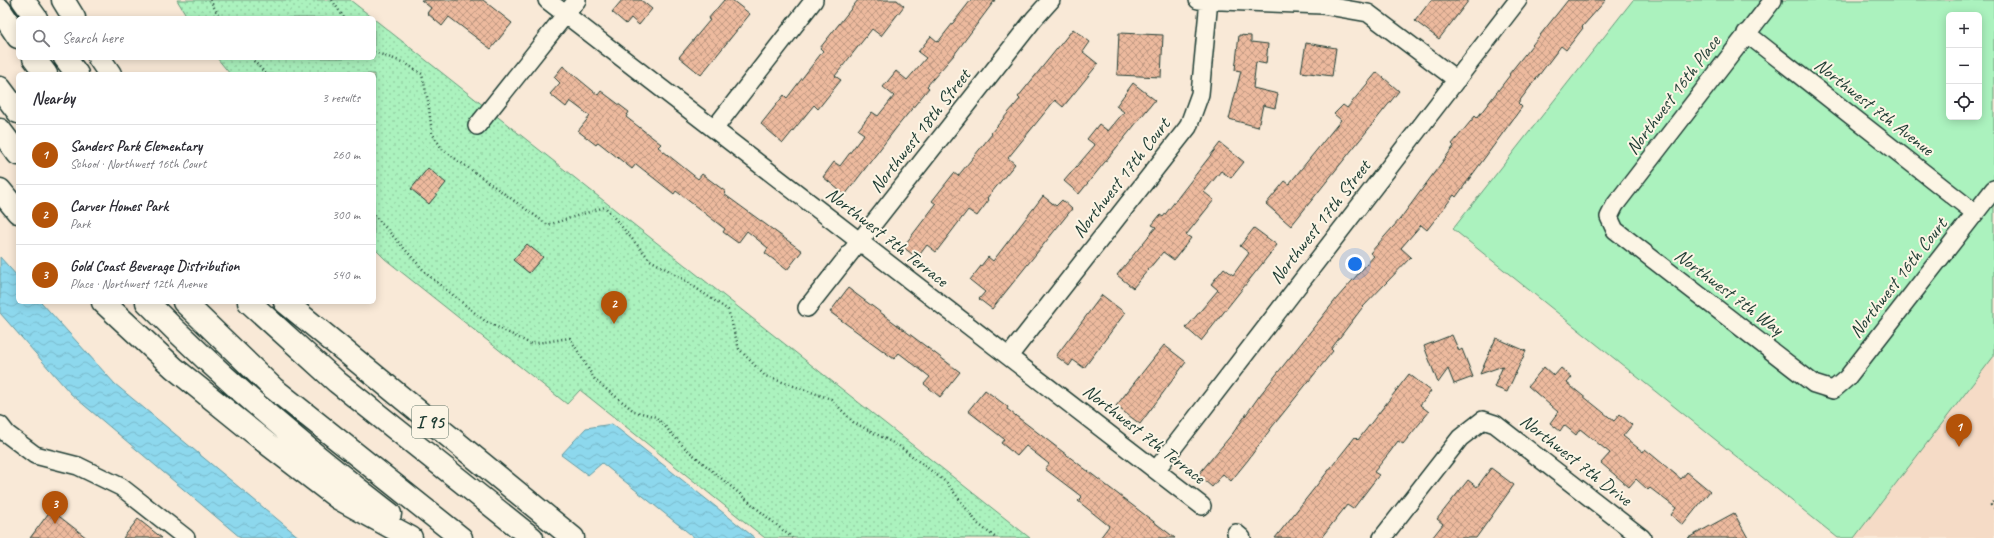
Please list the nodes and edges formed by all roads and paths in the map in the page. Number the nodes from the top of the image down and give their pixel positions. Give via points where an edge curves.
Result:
1 (23, 0) edge
2 (63, 0) edge
3 (210, 0) edge
4 (332, 0) edge
5 (546, 0) edge
6 (577, 0) edge
7 (814, 0) edge
8 (1051, 0) edge
9 (1198, 0) edge
10 (1209, 0) edge
11 (1518, 0) edge
12 (1773, 0) edge
13 (0, 10) edge
14 (565, 15) junction
15 (35, 16) edge
16 (73, 16) edge
17 (219, 16) edge
18 (343, 16) edge
19 (16, 34) edge
20 (1746, 34) junction
21 (376, 53) edge
22 (36, 60) edge
23 (66, 60) edge
24 (100, 60) edge
25 (253, 60) edge
26 (44, 72) edge
27 (76, 72) edge
28 (109, 72) edge
29 (264, 72) edge
30 (1457, 80) junction
31 (0, 88) edge
32 (16, 109) edge
33 (477, 126) dead end
34 (714, 129) junction
35 (0, 130) edge
36 (16, 151) edge
37 (1994, 189) edge
38 (0, 190) edge
39 (16, 210) edge
40 (1976, 213) junction
41 (376, 217) edge
42 (1609, 217) joint
43 (859, 242) junction
44 (105, 304) edge
45 (149, 304) edge
46 (186, 304) edge
47 (250, 304) edge
48 (287, 304) edge
49 (807, 308) dead end
50 (1009, 356) junction
51 (1832, 390) joint
52 (0, 425) edge
53 (1156, 470) junction
54 (1994, 502) edge
55 (1202, 506) dead end
56 (1994, 508) edge
57 (186, 538) edge
58 (411, 538) edge
59 (420, 538) edge
60 (461, 538) edge
61 (532, 538) edge
62 (573, 538) edge
63 (792, 538) edge
64 (996, 538) edge
65 (1382, 538) edge
66 (1642, 538) edge

1 - 15 highway
2 - 16 highway
3 - 17 path
4 - 18 path
5 - 14 street, Northwest 7th Terrace
6 - 14 street
7 - 34 street
8 - 43 street, Northwest 18th Street
9 - 10 street
10 - 30 street via 1322,6 1368,13
10 - 50 street, Northwest 17th Court via 1200,94 1188,127
11 - 30 street, Northwest 17th Street
12 - 20 street, Northwest 16th Place
13 - 19 highway
14 - 33 street
14 - 34 street, Northwest 7th Terrace
20 - 40 street, Northwest 7th Avenue
20 - 42 street, Northwest 16th Place via 1615,205
21 - 64 path via 405,63 422,74 432,133 442,149 548,225 605,208 650,260 728,310 739,349 766,376 831,399 854,422 900,446 947,483 978,524
22 - 26 highway
23 - 27 highway
24 - 28 highway
25 - 29 path
30 - 53 street, Northwest 17th Street
31 - 32 highway
34 - 43 street, Northwest 7th Terrace
35 - 36 highway
37 - 40 street, Northwest 16th Court
38 - 39 highway
40 - 51 street, Northwest 16th Court via 1847,378
41 - 63 path via 428,275 485,321 531,344 570,338 595,380 634,411 656,417 684,447
42 - 51 street, Northwest 7th Way via 1614,230 1814,384
43 - 49 street, Northwest 18th Street
43 - 50 street, Northwest 7th Terrace
44 - 58 highway via 174,368 338,498
45 - 59 highway via 189,345 266,414
46 - 60 highway via 273,388
47 - 61 highway via 337,382
48 - 62 highway, I 95
50 - 53 street, Northwest 7th Terrace
52 - 57 street via 7,434 36,455 78,466 121,487
53 - 55 street, Northwest 7th Terrace
54 - 56 path via 1991,505
65 - 66 street, Northwest 7th Drive via 1460,438 1483,420 1495,424

